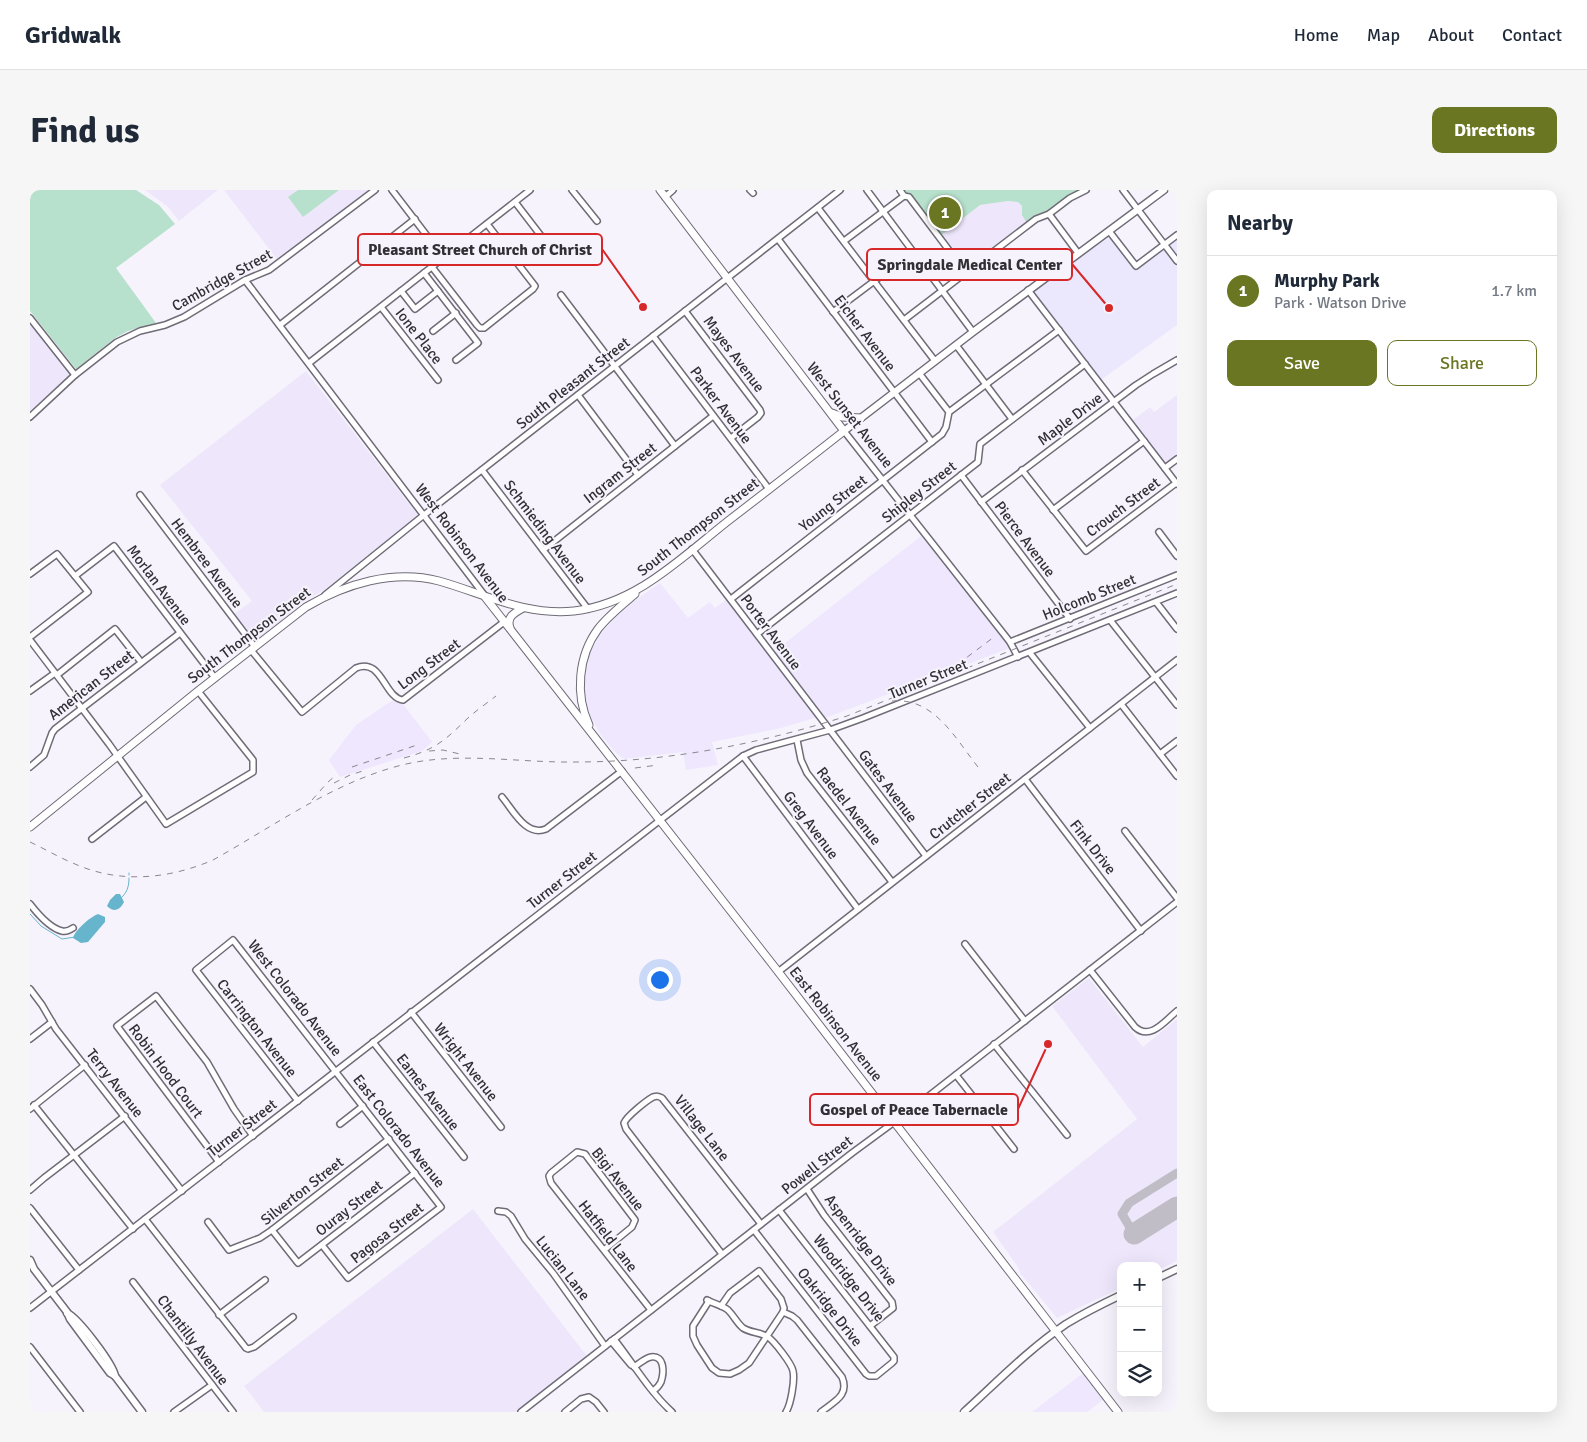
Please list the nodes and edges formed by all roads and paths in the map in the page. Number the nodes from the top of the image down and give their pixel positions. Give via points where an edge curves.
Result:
1 (375, 190) edge
2 (392, 190) edge
3 (530, 190) edge
4 (572, 190) edge
5 (660, 190) edge
6 (674, 190) edge
7 (840, 190) edge
8 (866, 190) edge
9 (900, 190) edge
10 (1086, 190) edge
11 (1123, 190) edge
12 (1164, 190) edge
13 (904, 196) junction
14 (665, 197) junction
15 (515, 202) junction
16 (818, 208) junction
17 (1137, 210) junction
18 (883, 212) junction
19 (1048, 214) junction
20 (415, 219) junction
21 (597, 221) dead end
22 (487, 224) junction
23 (1109, 231) junction
24 (1177, 235) edge
25 (778, 239) junction
26 (844, 241) junction
27 (1164, 245) junction
28 (913, 252) junction
29 (1078, 253) junction
30 (444, 258) junction
31 (558, 258) dead end
32 (1177, 261) edge
33 (432, 267) junction
34 (424, 273) junction
35 (966, 273) junction
36 (728, 278) junction
37 (245, 280) junction
38 (874, 281) junction
39 (1028, 290) junction
40 (401, 291) junction
41 (438, 291) junction
42 (942, 291) junction
43 (561, 295) dead end
44 (381, 307) junction
45 (686, 311) junction
46 (833, 312) junction
47 (456, 313) junction
48 (30, 318) edge
49 (904, 320) junction
50 (280, 325) junction
51 (1058, 330) junction
52 (433, 331) dead end
53 (973, 332) junction
54 (653, 336) junction
55 (956, 345) junction
56 (456, 360) dead end
57 (1177, 360) edge
58 (935, 361) junction
59 (309, 363) junction
60 (1085, 364) junction
61 (615, 366) junction
62 (919, 373) junction
63 (75, 375) junction
64 (438, 380) dead end
65 (986, 384) junction
66 (894, 392) junction
67 (578, 395) junction
68 (1114, 402) junction
69 (830, 412) junction
70 (949, 412) junction
71 (713, 416) junction
72 (30, 417) edge
73 (861, 418) junction
74 (1012, 419) junction
75 (844, 431) junction
76 (730, 438) junction
77 (1144, 441) junction
78 (932, 442) junction
79 (675, 446) junction
80 (1177, 459) edge
81 (1165, 468) junction
82 (482, 470) junction
83 (1022, 470) junction
84 (638, 475) junction
85 (960, 475) junction
86 (882, 480) junction
87 (1176, 484) edge
88 (769, 489) junction
89 (140, 495) dead end
90 (981, 502) junction
91 (1054, 510) junction
92 (424, 515) junction
93 (909, 515) junction
94 (1159, 532) dead end
95 (692, 549) junction
96 (543, 550) junction
97 (1177, 556) edge
98 (30, 574) edge
99 (75, 576) junction
100 (1177, 576) edge
101 (641, 588) junction
102 (1177, 593) edge
103 (484, 596) junction
104 (323, 597) junction
105 (730, 599) junction
106 (1156, 602) junction
107 (610, 604) junction
108 (523, 608) junction
109 (588, 608) junction
110 (611, 615) junction
111 (1070, 619) junction
112 (1110, 620) junction
113 (504, 622) junction
114 (1177, 629) edge
115 (180, 633) junction
116 (513, 633) junction
117 (757, 634) junction
118 (30, 638) edge
119 (1010, 642) junction
120 (253, 648) junction
121 (1030, 652) junction
122 (1018, 656) junction
123 (1177, 660) edge
124 (141, 662) junction
125 (56, 674) junction
126 (215, 678) junction
127 (1155, 678) junction
128 (30, 691) edge
129 (198, 691) junction
130 (581, 700) junction
131 (1121, 704) junction
132 (1177, 705) edge
133 (82, 708) junction
134 (571, 708) junction
135 (302, 712) joint
136 (1090, 728) junction
137 (830, 730) junction
138 (596, 739) junction
139 (796, 740) junction
140 (1177, 741) edge
141 (1160, 754) junction
142 (743, 756) junction
143 (118, 757) junction
144 (30, 767) edge
145 (622, 771) junction
146 (1177, 776) edge
147 (1025, 779) junction
148 (146, 797) junction
149 (502, 797) dead end
150 (660, 820) junction
151 (30, 827) edge
152 (1126, 831) dead end
153 (92, 839) dead end
154 (926, 856) junction
155 (892, 882) junction
156 (1177, 898) edge
157 (1177, 902) edge
158 (30, 904) edge
159 (858, 909) junction
160 (74, 928) dead end
161 (1141, 931) junction
162 (234, 940) joint
163 (965, 944) dead end
164 (1090, 970) junction
165 (778, 972) junction
166 (30, 989) edge
167 (1177, 1011) edge
168 (411, 1012) junction
169 (1025, 1020) junction
170 (52, 1022) junction
171 (30, 1039) edge
172 (374, 1042) junction
173 (994, 1044) junction
174 (85, 1065) junction
175 (336, 1071) junction
176 (956, 1075) junction
177 (298, 1101) junction
178 (363, 1106) junction
179 (32, 1107) edge
180 (124, 1116) junction
181 (894, 1122) junction
182 (340, 1124) dead end
183 (501, 1127) dead end
184 (1067, 1134) dead end
185 (253, 1136) junction
186 (389, 1139) junction
187 (1014, 1148) dead end
188 (74, 1155) junction
189 (464, 1157) dead end
190 (219, 1162) junction
191 (415, 1173) junction
192 (549, 1176) joint
193 (807, 1189) junction
194 (30, 1190) edge
195 (182, 1191) junction
196 (441, 1206) joint
197 (30, 1208) edge
198 (779, 1210) junction
199 (498, 1211) dead end
200 (145, 1220) junction
201 (208, 1222) dead end
202 (761, 1224) junction
203 (133, 1229) junction
204 (272, 1230) junction
205 (754, 1230) junction
206 (322, 1245) junction
207 (604, 1250) junction
208 (722, 1254) junction
209 (30, 1260) edge
210 (32, 1268) edge
211 (1177, 1269) edge
212 (79, 1270) junction
213 (1162, 1276) edge
214 (264, 1280) dead end
215 (133, 1282) dead end
216 (51, 1292) junction
217 (1117, 1297) edge
218 (721, 1306) junction
219 (30, 1308) edge
220 (651, 1310) junction
221 (783, 1312) junction
222 (219, 1315) junction
223 (293, 1317) dead end
224 (870, 1326) junction
225 (1056, 1332) junction
226 (768, 1337) junction
227 (612, 1340) junction
228 (605, 1346) junction
229 (30, 1347) edge
230 (892, 1363) joint
231 (634, 1367) junction
232 (212, 1385) junction
233 (653, 1391) junction
234 (787, 1410) edge
235 (80, 1412) edge
236 (142, 1412) edge
237 (174, 1412) edge
238 (233, 1412) edge
239 (520, 1412) edge
240 (565, 1412) edge
241 (604, 1412) edge
242 (672, 1412) edge
243 (794, 1412) edge
244 (821, 1412) edge
245 (964, 1412) edge
246 (1118, 1412) edge

1 - 37 street, Cambridge Street via 278,265
2 - 20 street
3 - 15 street
4 - 21 street
5 - 14 highway, West Sunset Avenue
6 - 14 street
7 - 16 street, South Pleasant Street
8 - 18 street
9 - 13 street
10 - 19 street
11 - 17 street
12 - 17 main road, South Thompson Street
13 - 18 street
13 - 35 street via 909,197
14 - 36 highway, West Sunset Avenue
15 - 22 street
15 - 31 street
16 - 25 street, South Pleasant Street
16 - 26 street
17 - 23 main road, South Thompson Street
17 - 27 street
18 - 26 street
18 - 28 street
19 - 29 street
19 - 35 street via 1036,219
20 - 30 street
20 - 50 street
22 - 30 street
22 - 33 street via 535,286 484,328 480,328
23 - 27 street via 1136,266
23 - 29 main road, South Thompson Street
24 - 27 street
25 - 36 street, South Pleasant Street
25 - 46 street, Eicher Avenue
26 - 38 street
27 - 32 street
28 - 38 street
28 - 42 street
29 - 39 main road, South Thompson Street
30 - 33 street
33 - 34 street
34 - 40 street
34 - 41 street
35 - 42 street
36 - 45 street, South Pleasant Street
36 - 69 highway, West Sunset Avenue
37 - 50 street, West Robinson Avenue
37 - 63 street, Cambridge Street via 184,317 117,342
38 - 46 street
38 - 49 street
39 - 51 street
39 - 53 main road, South Thompson Street
40 - 41 street via 415,309
40 - 44 street
41 - 47 street
42 - 49 street
42 - 53 street
43 - 61 street
44 - 59 street
44 - 64 street, Ione Place
45 - 54 street, South Pleasant Street
45 - 76 street, Mayes Avenue via 759,407 761,413 758,417
46 - 66 street, Eicher Avenue
47 - 52 street
47 - 56 street via 478,342
48 - 63 street
49 - 58 street
50 - 59 street, West Robinson Avenue
51 - 60 street
51 - 65 street
53 - 55 main road, South Thompson Street
54 - 61 street, South Pleasant Street
54 - 71 street, Parker Avenue
55 - 58 main road, South Thompson Street
55 - 65 street
57 - 68 street, Maple Drive
58 - 62 main road, South Thompson Street
59 - 92 street, West Robinson Avenue
60 - 68 street
60 - 74 street, Shipley Street
61 - 67 street, South Pleasant Street
61 - 79 street
62 - 66 main road, South Thompson Street
62 - 70 street
63 - 72 street, Cambridge Street
65 - 70 street
65 - 74 street
66 - 73 main road, South Thompson Street
66 - 78 street, Eicher Avenue
67 - 82 street, South Pleasant Street
67 - 84 street
68 - 77 street
68 - 83 street, Maple Drive
69 - 73 highway via 842,417
69 - 75 highway, West Sunset Avenue
70 - 78 street, Young Street via 945,430
71 - 76 street, Parker Avenue
71 - 79 street, Ingram Street
73 - 75 main road, South Thompson Street
74 - 85 street, Shipley Street via 980,444 978,462
75 - 86 street, West Sunset Avenue
75 - 88 highway, South Thompson Street
76 - 88 street, Parker Avenue
77 - 81 street
77 - 91 street
78 - 86 street, Young Street
79 - 84 street, Ingram Street
80 - 81 street
81 - 87 street
82 - 92 street, South Pleasant Street
82 - 96 street, Schmieding Avenue
83 - 90 street, Maple Drive
83 - 91 street
84 - 96 street, Ingram Street
85 - 90 street, Pierce Avenue
85 - 93 street, Shipley Street
86 - 93 street, West Sunset Avenue
86 - 105 street, Young Street
87 - 91 street, Crouch Street via 1086,550
88 - 95 highway, South Thompson Street
89 - 120 street, Hembree Avenue
90 - 111 street, Pierce Avenue
92 - 103 street, West Robinson Avenue
92 - 104 street, South Pleasant Street
93 - 117 street, Shipley Street
93 - 119 street, West Sunset Avenue
94 - 97 street
95 - 101 highway, South Thompson Street
95 - 105 street, Porter Avenue
96 - 109 street, Schmieding Avenue
98 - 99 street via 57,554
99 - 115 street, Morlan Avenue via 114,546
99 - 118 street via 88,592
100 - 111 street, Holcomb Street
101 - 107 highway, South Thompson Street
101 - 110 highway
102 - 106 street, Turner Street
103 - 104 highway, South Thompson Street via 438,581 396,577 361,582
103 - 108 highway, South Thompson Street
103 - 113 highway, West Robinson Avenue
104 - 120 highway, South Thompson Street
105 - 117 street, Porter Avenue
106 - 112 street, Turner Street
106 - 114 street
107 - 109 highway, South Thompson Street
107 - 110 highway
108 - 109 highway, South Thompson Street via 560,612
108 - 116 highway via 510,618 509,626
110 - 130 highway via 585,654
111 - 119 street, Holcomb Street
112 - 121 street, Turner Street
112 - 127 street
113 - 116 highway, West Robinson Avenue
113 - 135 street, Long Street via 403,700 396,698 372,668 363,666 356,668
115 - 124 street, American Street
115 - 126 street, Morlan Avenue
116 - 134 highway, West Robinson Avenue
117 - 137 street, Porter Avenue
118 - 125 street
119 - 122 street, West Sunset Avenue
120 - 126 highway, South Thompson Street
120 - 135 street, Hembree Avenue
121 - 122 street, Turner Street
121 - 136 street
122 - 137 street, Turner Street
123 - 127 street, Crutcher Street
124 - 125 street via 115,629
124 - 133 street, American Street
125 - 128 street
125 - 133 street
126 - 129 highway, South Thompson Street
127 - 131 street, Crutcher Street
127 - 132 street
129 - 143 highway, South Thompson Street
129 - 148 street via 253,760 253,772 166,824
130 - 134 highway
130 - 138 highway
131 - 136 street, Crutcher Street
131 - 141 street
133 - 143 street
133 - 144 street, American Street via 55,729 44,755
134 - 138 highway, West Robinson Avenue
136 - 147 street, Crutcher Street
137 - 139 street, Turner Street
137 - 154 street, Gates Avenue
138 - 145 highway, West Robinson Avenue
139 - 142 street, Turner Street
139 - 155 street, Raedel Avenue via 807,773
140 - 141 street
141 - 146 street
142 - 150 street, Turner Street
142 - 159 street, Greg Avenue
143 - 148 street
143 - 151 highway, South Thompson Street
145 - 149 street via 540,832 522,822
145 - 150 highway, West Robinson Avenue
147 - 154 street, Crutcher Street
147 - 161 street, Fink Drive
148 - 153 street
150 - 165 highway, East Robinson Avenue
150 - 168 street, Turner Street
152 - 156 street
154 - 155 street, Crutcher Street
155 - 159 street, Crutcher Street
157 - 161 street, Powell Street
158 - 160 street via 60,930
159 - 165 street, Crutcher Street
161 - 164 street, Powell Street
162 - 175 street, West Colorado Avenue
162 - 177 street, Carrington Avenue via 196,970
163 - 169 street
164 - 167 street via 1139,1031 1153,1031
164 - 169 street, Powell Street
165 - 181 highway, East Robinson Avenue
166 - 170 street, Terry Avenue
168 - 172 street, Turner Street
168 - 183 street, Wright Avenue
169 - 173 street, Powell Street
170 - 171 street
170 - 174 street, Terry Avenue
172 - 175 street, Turner Street
172 - 189 street, Eames Avenue
173 - 176 street, Powell Street
173 - 184 street
174 - 179 street
174 - 180 street, Terry Avenue
175 - 177 street, Turner Street
175 - 178 street, East Colorado Avenue
176 - 181 street, Powell Street
176 - 187 street
177 - 185 street, Turner Street
178 - 182 street
178 - 186 street, East Colorado Avenue
179 - 188 street
180 - 188 street
180 - 195 street, Terry Avenue
181 - 193 street, Powell Street
181 - 225 highway, East Robinson Avenue
185 - 190 street, Turner Street
185 - 190 street, Robin Hood Court via 207,1062 156,996 117,1026
186 - 191 street, East Colorado Avenue
186 - 204 street, Silverton Street
188 - 194 street
188 - 203 street
190 - 195 street, Turner Street
191 - 196 street, East Colorado Avenue
191 - 206 street, Ouray Street
192 - 207 street, Hatfield Lane via 550,1183
192 - 207 street, Bigi Avenue via 574,1154 585,1154 634,1217 632,1227
193 - 198 street, Powell Street
193 - 224 street, Aspenridge Drive via 892,1302 893,1308
195 - 200 street, Turner Street
196 - 206 street, Pagosa Street via 348,1278
197 - 212 street
198 - 202 street, Powell Street
198 - 224 street, Woodridge Drive
199 - 228 street, Lucian Lane via 511,1216
200 - 203 street, Turner Street
200 - 222 street
201 - 204 street, Silverton Street via 229,1250
202 - 205 street, Powell Street
202 - 208 street, Village Lane via 662,1098 653,1098 627,1117 626,1129
203 - 212 street, Turner Street
204 - 206 street, Ouray Street via 298,1263
205 - 208 street, Powell Street
205 - 230 street, Oakridge Drive via 866,1374 876,1376
207 - 220 street, Hatfield Lane
208 - 220 street, Powell Street
209 - 210 main road
210 - 216 main road
211 - 213 main road
212 - 216 street, Turner Street
214 - 222 street
215 - 232 street, Chantilly Avenue
216 - 219 street, Turner Street
216 - 236 main road
217 - 225 main road
218 - 221 street via 730,1293 759,1271 781,1299
218 - 226 street via 745,1329
218 - 226 street via 708,1300 693,1332 697,1345 718,1373 730,1374 747,1365
220 - 227 street, Powell Street
221 - 226 street
221 - 244 street via 797,1320 844,1383 843,1393
222 - 223 street via 248,1349
224 - 230 street, Woodridge Drive via 894,1357
225 - 245 main road
225 - 246 highway, East Robinson Avenue
226 - 234 street via 793,1370 791,1402
227 - 228 street, Powell Street
227 - 231 street
228 - 239 street, Powell Street
229 - 235 street
231 - 233 street
231 - 233 street via 650,1357 661,1362 661,1380
232 - 237 street
232 - 238 street, Chantilly Avenue
233 - 242 street
234 - 243 street
240 - 241 street via 581,1399 589,1397

